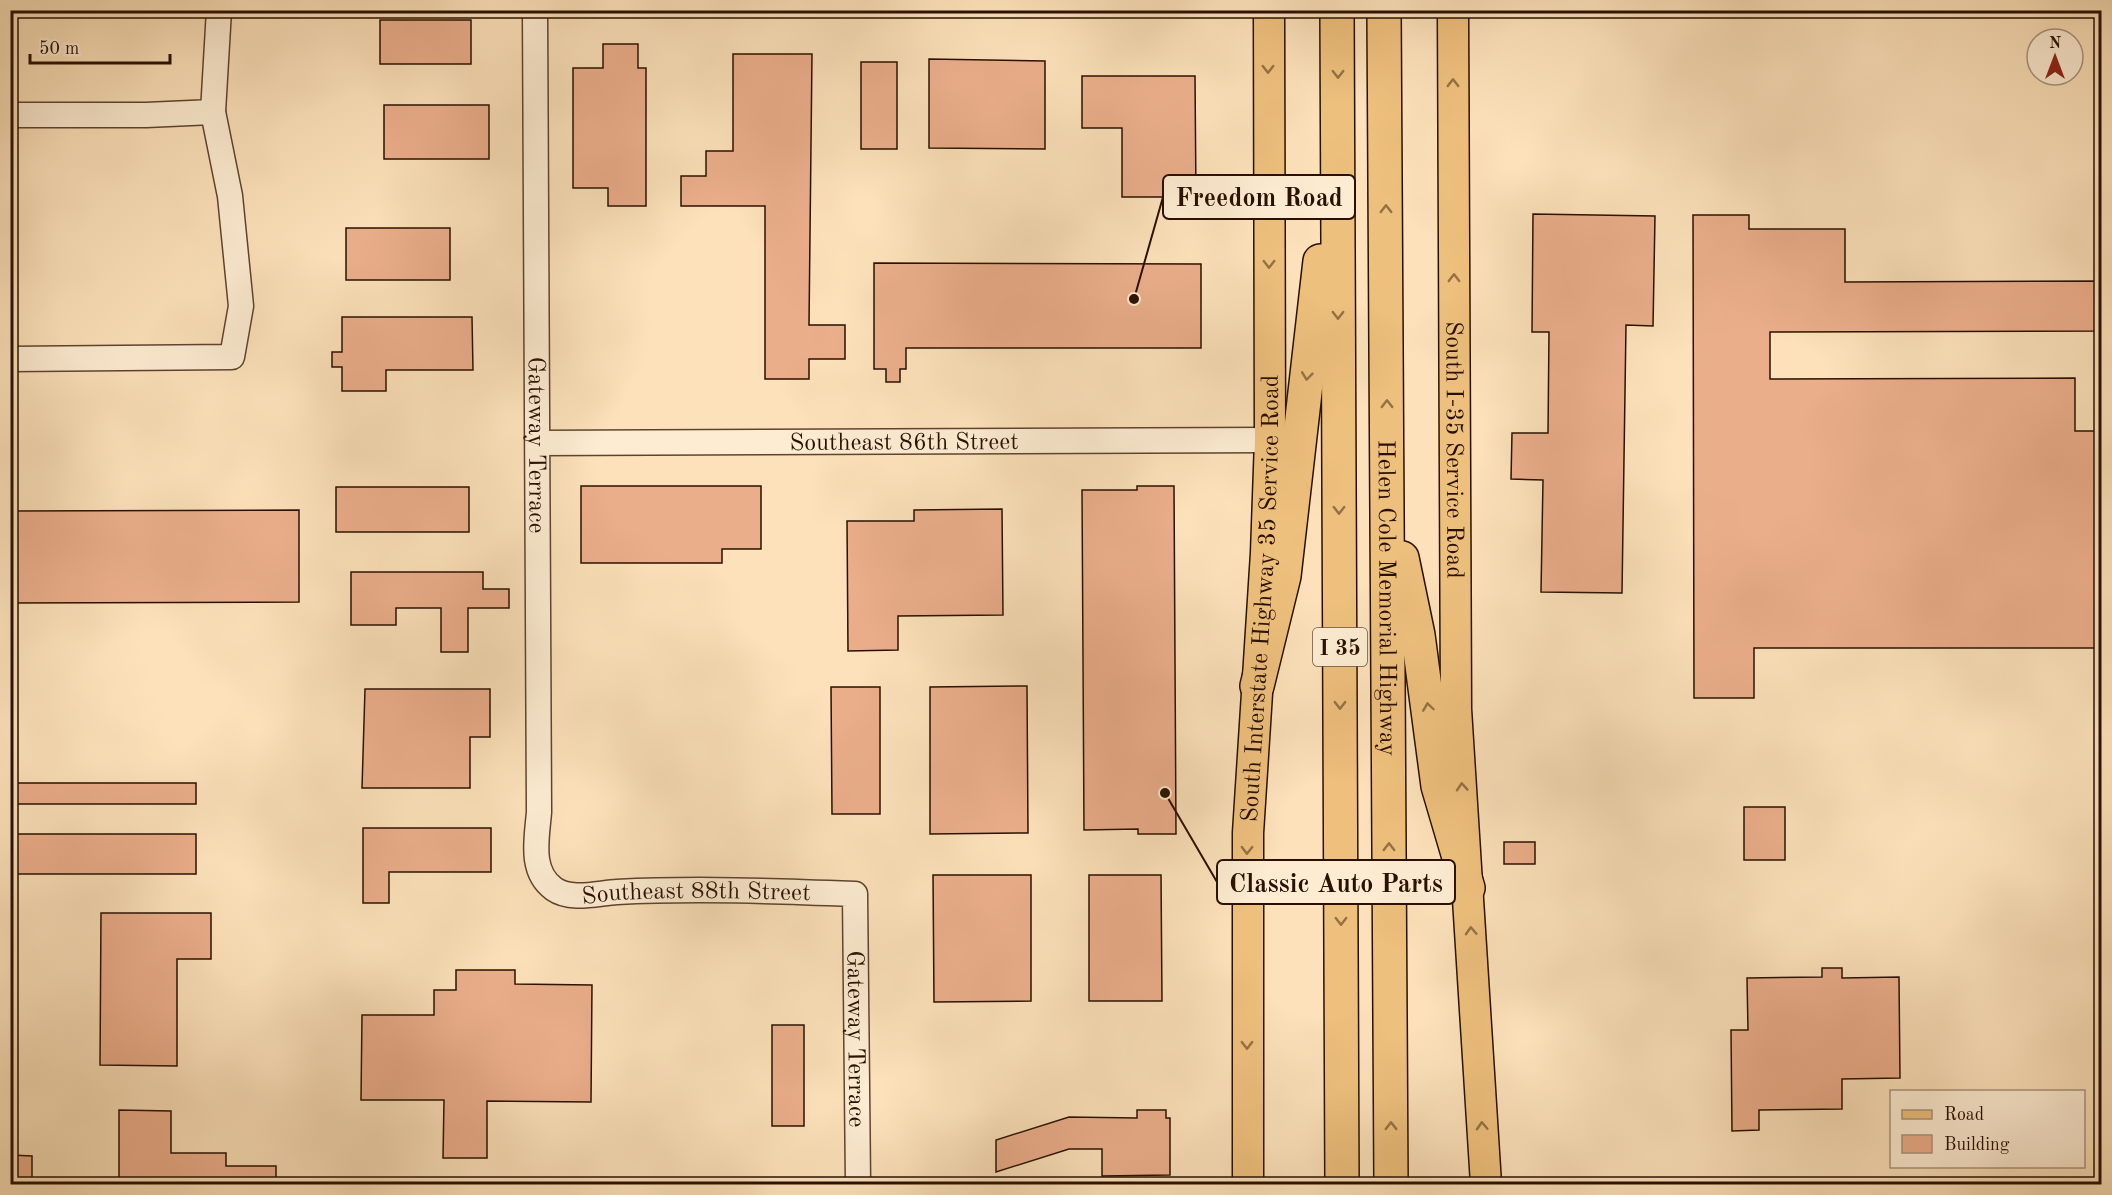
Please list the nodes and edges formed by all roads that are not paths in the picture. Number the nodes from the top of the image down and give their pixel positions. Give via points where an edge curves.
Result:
1 (219, 10) edge
2 (535, 10) edge
3 (1269, 10) edge
4 (1337, 10) edge
5 (1384, 10) edge
6 (1453, 10) edge
7 (1338, 110) junction
8 (213, 112) junction
9 (10, 114) edge
10 (10, 359) edge
11 (1270, 440) junction
12 (538, 443) junction
13 (1387, 483) junction
14 (1257, 686) junction
15 (543, 879) joint
16 (1468, 888) junction
17 (855, 894) joint
18 (858, 1185) edge
19 (1248, 1185) edge
20 (1342, 1185) edge
21 (1391, 1185) edge
22 (1486, 1185) edge

1 - 8 street
2 - 12 street, Gateway Terrace
3 -> 11 main road, South Interstate Highway 35 Service Road
4 -> 7 highway, Helen Cole Memorial Highway / I 35
13 -> 5 highway, Helen Cole Memorial Highway / I 35
16 -> 6 main road, South I-35 Service Road via 1456,709
7 -> 14 highway via 1284,576
7 -> 20 highway, Helen Cole Memorial Highway / I 35
8 - 9 street
8 - 10 street via 230,196 241,306 232,357
11 - 12 street, Southeast 86th Street
11 - 14 main road, South Interstate Highway 35 Service Road
12 - 15 street, Gateway Terrace via 537,862
16 -> 13 highway via 1438,786 1418,635
21 -> 13 highway, Helen Cole Memorial Highway / I 35
14 -> 19 main road, South Interstate Highway 35 Service Road via 1246,888
15 - 17 street, Southeast 88th Street via 558,892 573,895
22 -> 16 main road
17 - 18 street, Gateway Terrace

